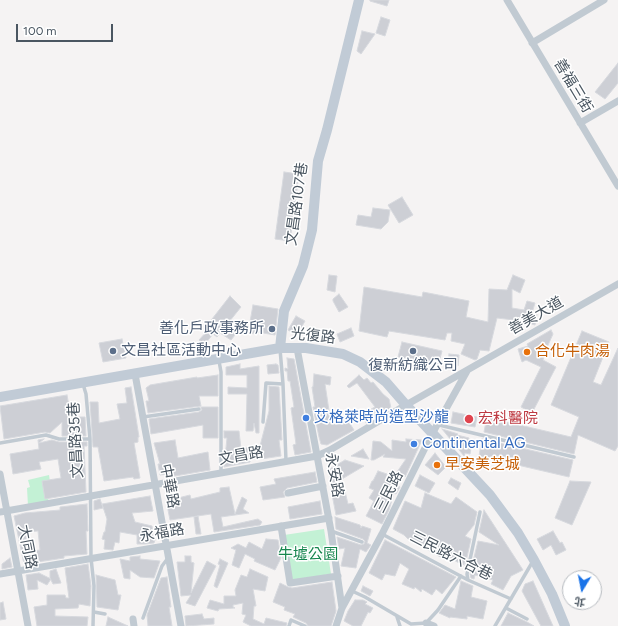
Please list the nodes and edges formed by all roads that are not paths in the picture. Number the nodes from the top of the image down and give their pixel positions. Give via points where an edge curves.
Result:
1 (359, 0) edge
2 (507, 0) edge
3 (604, 0) edge
4 (532, 43) junction
5 (618, 102) edge
6 (580, 123) junction
7 (618, 186) edge
8 (618, 284) edge
9 (280, 348) junction
10 (297, 348) junction
11 (219, 360) junction
12 (467, 371) junction
13 (135, 374) junction
14 (82, 383) junction
15 (283, 384) junction
16 (0, 397) edge
17 (406, 405) junction
18 (199, 409) dead end
19 (143, 417) junction
20 (263, 422) dead end
21 (439, 425) junction
22 (432, 434) junction
23 (90, 440) junction
24 (0, 444) edge
25 (317, 456) junction
26 (574, 457) dead end
27 (286, 462) junction
28 (221, 473) junction
29 (0, 474) edge
30 (155, 484) junction
31 (323, 486) junction
32 (288, 493) dead end
33 (90, 496) junction
34 (3, 511) edge
35 (480, 512) dead end
36 (329, 518) junction
37 (281, 526) junction
38 (331, 531) junction
39 (382, 534) junction
40 (362, 542) dead end
41 (166, 545) junction
42 (169, 557) junction
43 (91, 558) junction
44 (534, 560) junction
45 (19, 571) junction
46 (0, 574) edge
47 (338, 576) junction
48 (461, 576) junction
49 (468, 580) junction
50 (352, 591) junction
51 (511, 599) junction
52 (342, 608) junction
53 (506, 608) junction
54 (94, 612) junction
55 (105, 614) dead end
56 (396, 616) junction
57 (143, 618) dead end
58 (527, 619) dead end
59 (426, 622) junction
60 (28, 626) edge
61 (93, 626) edge
62 (181, 626) edge
63 (288, 626) edge
64 (305, 626) edge
65 (336, 626) edge
66 (400, 626) edge
67 (434, 626) edge
68 (495, 626) edge
69 (565, 626) edge

1 - 9 main road, 文昌路107巷 via 318,161 312,230 303,266 284,312
2 - 4 street, 善福三街
3 - 4 street
4 - 6 street, 善福三街
5 - 6 street
6 - 7 street, 善福三街
8 - 12 street, 善美大道
9 - 10 main road, 光復路
9 - 11 main road, 光復路
9 - 15 lane, 文昌路107巷
10 - 17 main road, 光復路 via 343,354 360,362 386,382
10 - 25 street, 永安路
11 - 13 main road, 光復路
11 - 28 lane
12 - 17 street, 文昌路
12 - 21 street, 三民路
13 - 14 main road, 光復路
13 - 19 street, 中華路
14 - 16 main road, 光復路
14 - 23 lane, 文昌路35巷 via 86,394
15 - 20 lane via 266,383
15 - 27 lane, 文昌路107巷
17 - 22 main road, 光復路
17 - 25 street, 文昌路
18 - 19 lane
19 - 30 street, 中華路
21 - 22 street, 三民路
21 - 26 lane
22 - 39 street, 三民路
22 - 44 main road, 光復路 via 490,495
23 - 24 lane via 59,439 46,435
23 - 33 lane, 文昌路35巷
25 - 27 street, 文昌路
25 - 31 street, 永安路
27 - 28 street, 文昌路
28 - 30 street, 文昌路
29 - 34 street, 大同路
30 - 33 street, 文昌路
30 - 41 street, 中華路
31 - 32 street
31 - 36 street, 永安路
33 - 34 street, 文昌路
33 - 43 lane, 文昌路35巷
34 - 45 street, 大同路
35 - 49 lane via 467,574
36 - 37 street, 永福路
36 - 38 street, 永安路
37 - 41 street, 永福路
37 - 47 street via 290,583
38 - 40 lane
38 - 47 street, 永安路
39 - 48 lane, 三民路六合巷
39 - 50 street, 三民路
41 - 42 street, 中華路
41 - 43 street, 永福路
42 - 57 lane via 162,566
42 - 62 street, 中華路
43 - 45 street, 永福路
43 - 54 lane, 文昌路35巷
44 - 51 lane
44 - 69 main road, 光復路
45 - 46 street, 永福路
45 - 60 street, 大同路
47 - 52 street, 永安路
48 - 49 lane, 三民路六合巷
48 - 59 lane via 438,610
49 - 51 lane, 三民路六合巷
50 - 52 street, 三民路
50 - 56 lane
51 - 53 lane
52 - 65 street, 三民路
53 - 58 lane
53 - 68 lane
54 - 55 lane
54 - 61 lane, 文昌路35巷
56 - 59 lane via 411,624
56 - 66 lane
59 - 67 street
63 - 64 lane via 291,620

